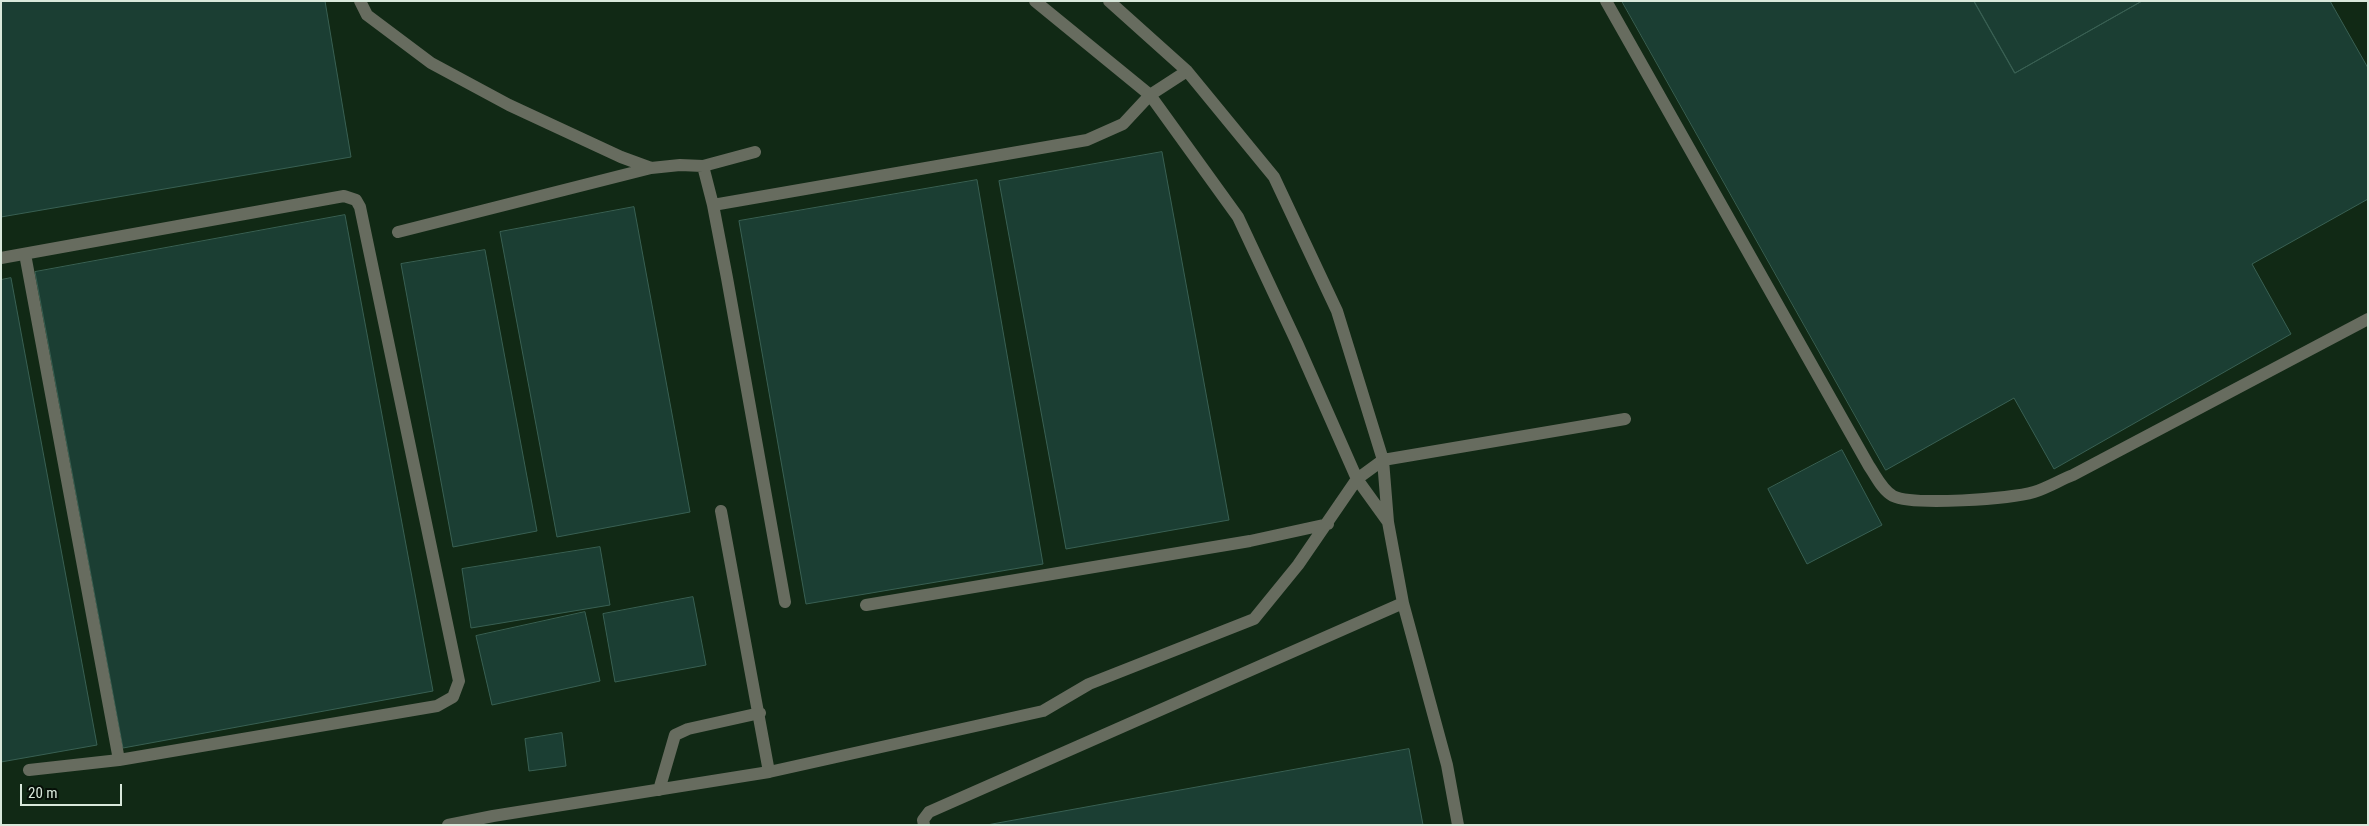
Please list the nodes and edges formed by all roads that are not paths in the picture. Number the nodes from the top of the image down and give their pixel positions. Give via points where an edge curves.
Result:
1 (360, 1) edge
2 (1035, 1) edge
3 (1109, 1) edge
4 (1606, 1) edge
5 (1186, 71) junction
6 (1150, 96) junction
7 (755, 152) dead end
8 (702, 166) junction
9 (651, 168) junction
10 (713, 205) junction
11 (398, 232) dead end
12 (25, 254) junction
13 (1, 258) edge
14 (2368, 319) edge
15 (1625, 419) dead end
16 (1383, 460) junction
17 (1357, 479) junction
18 (721, 511) dead end
19 (1388, 522) junction
20 (1328, 524) junction
21 (785, 602) dead end
22 (1403, 603) junction
23 (866, 605) dead end
24 (760, 713) junction
25 (119, 760) junction
26 (29, 770) dead end
27 (770, 772) junction
28 (659, 790) junction
29 (494, 820) edge
30 (448, 825) edge
31 (924, 825) edge
32 (1458, 825) edge

1 - 9 lane via 367,15 431,63 509,105 621,158
2 - 6 lane
3 - 5 lane
4 - 14 lane via 1869,466 1892,496 1910,501 2004,497 2034,492 2073,475
5 - 6 lane
5 - 16 lane via 1274,177 1337,311
6 - 10 lane via 1123,124 1087,140
6 - 17 lane via 1238,217
7 - 8 lane
8 - 9 lane via 680,164
8 - 10 lane
9 - 11 lane
10 - 21 lane
12 - 13 lane
12 - 25 lane
12 - 25 lane via 344,196 356,200 459,682 453,697 437,706
15 - 16 lane
16 - 17 lane
16 - 19 lane
17 - 19 lane
17 - 20 lane
18 - 24 lane
19 - 22 lane
20 - 23 lane via 1250,541
20 - 27 lane via 1254,619 1089,684 1043,711
22 - 31 lane via 929,812 923,820
22 - 32 lane via 1447,765
24 - 27 lane
24 - 28 lane via 688,729 675,735
25 - 26 lane
27 - 28 lane
28 - 29 lane
29 - 30 lane

